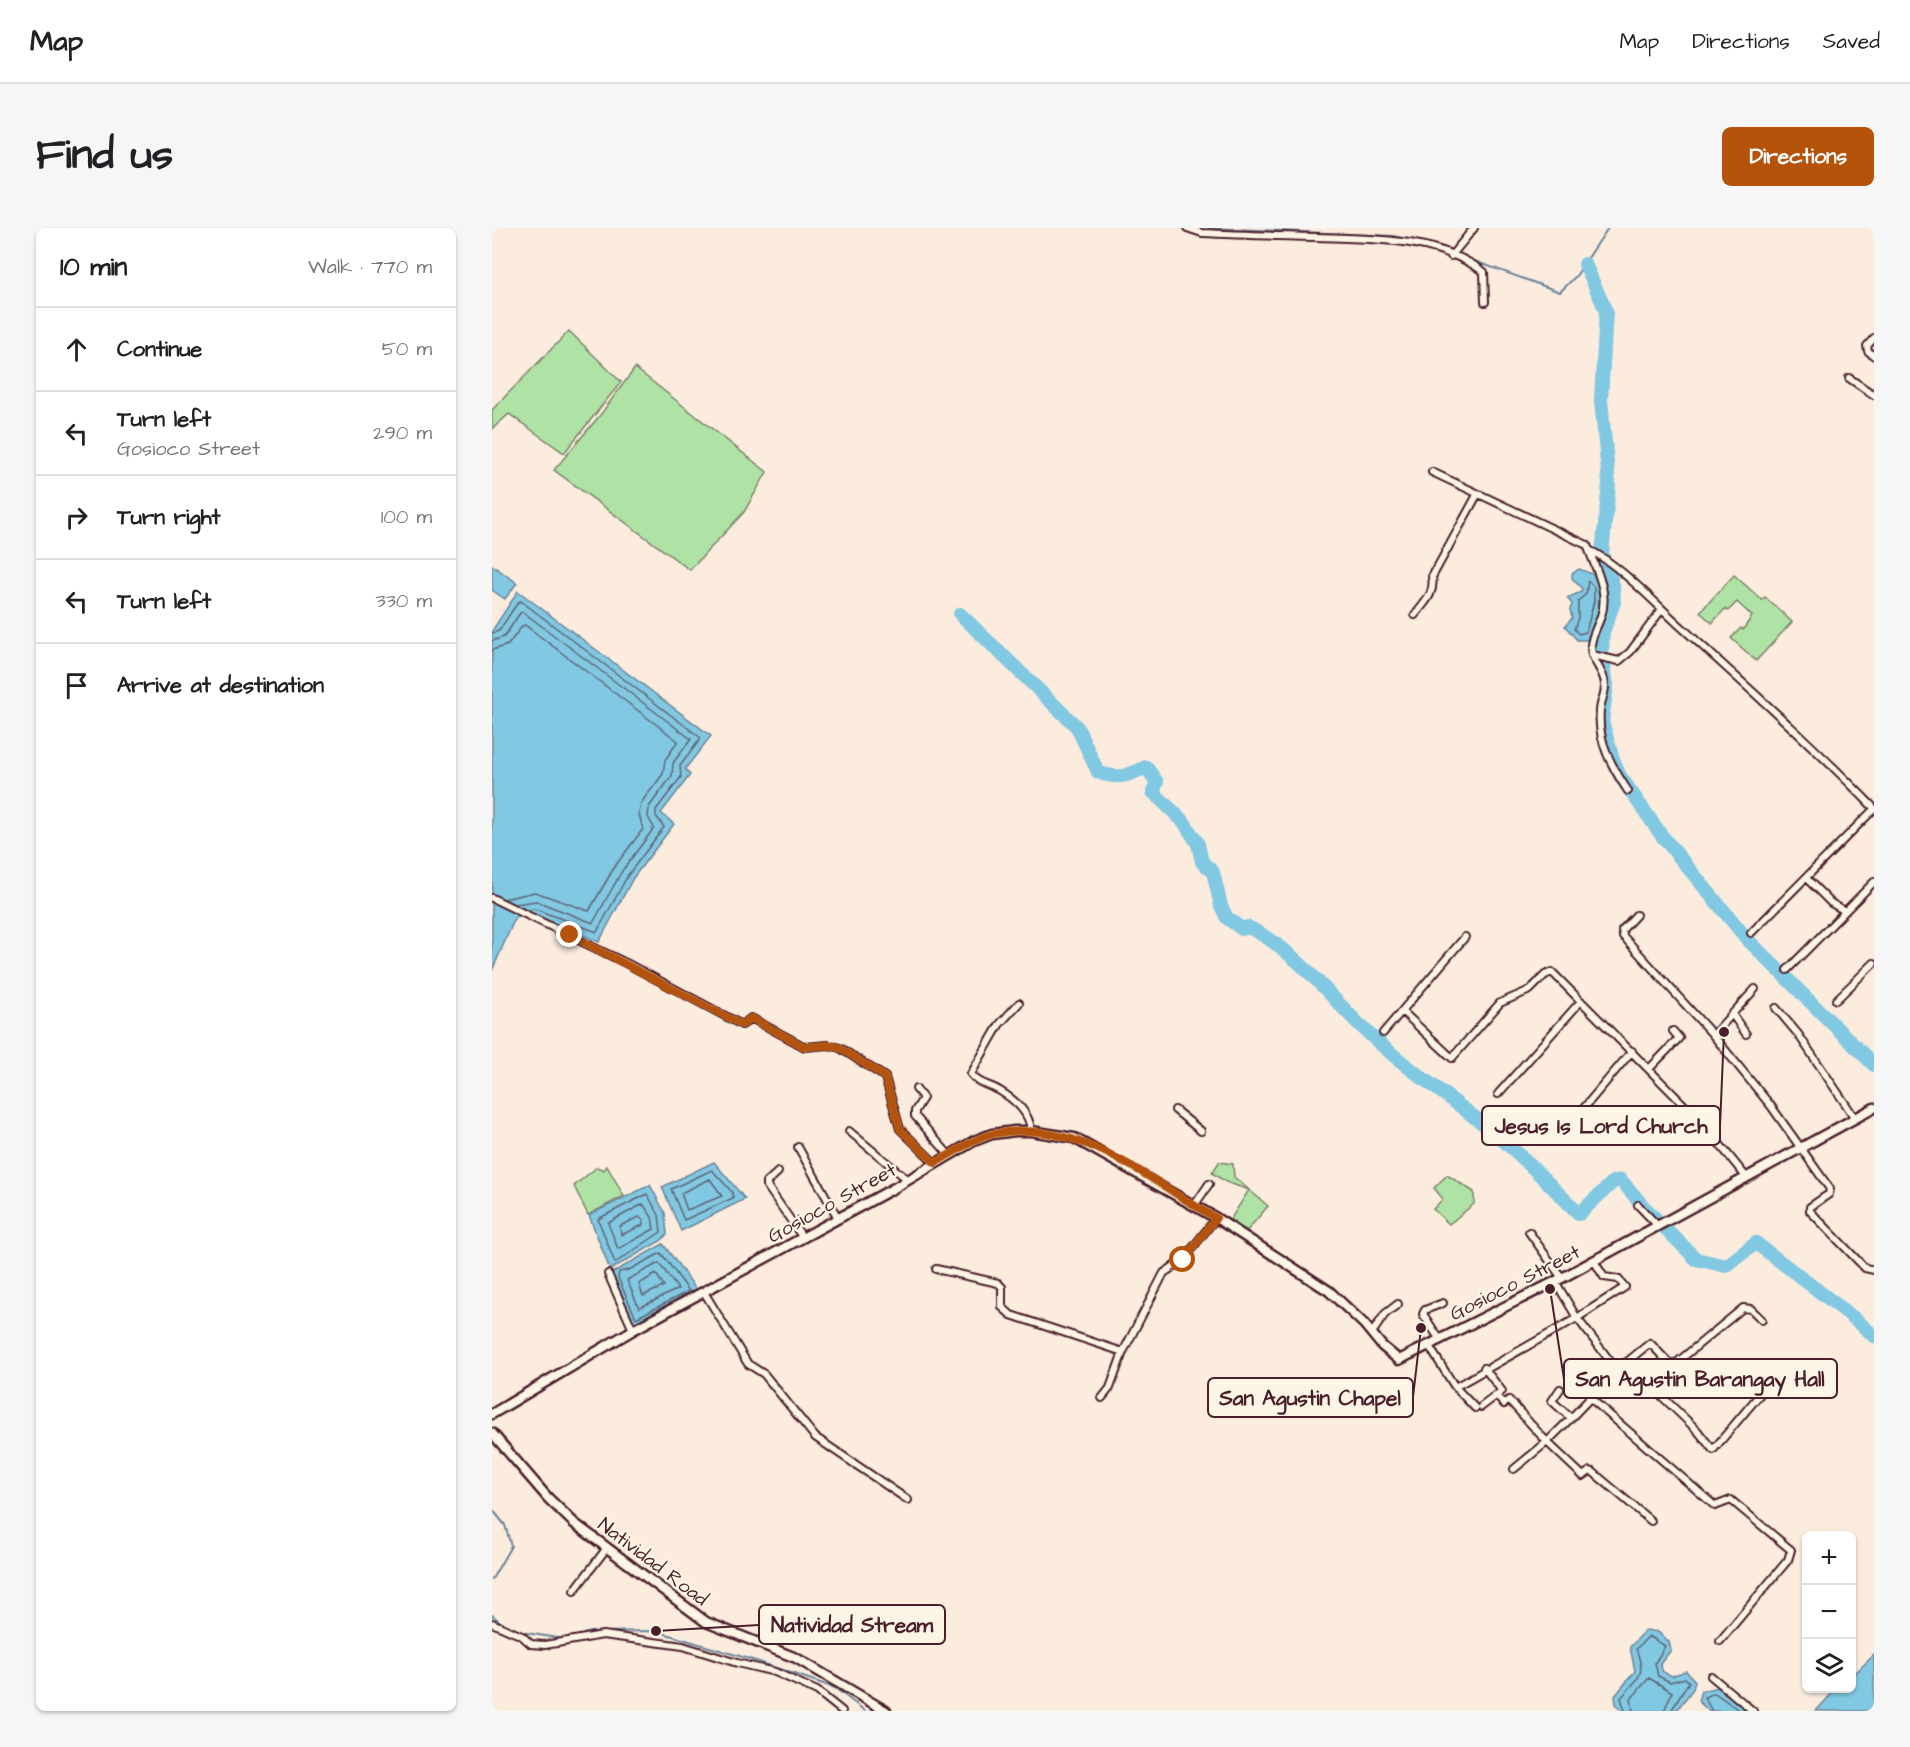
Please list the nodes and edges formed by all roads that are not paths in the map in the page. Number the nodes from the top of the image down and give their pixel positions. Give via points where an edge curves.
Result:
1 (1187, 228) edge
2 (1474, 228) edge
3 (1451, 256) junction
4 (1485, 302) dead end
5 (1874, 338) edge
6 (1874, 356) edge
7 (1849, 378) dead end
8 (1874, 395) edge
9 (1432, 472) dead end
10 (1477, 495) junction
11 (1592, 551) junction
12 (1662, 609) junction
13 (1415, 615) dead end
14 (1591, 655) junction
15 (1628, 791) dead end
16 (1874, 808) edge
17 (1806, 878) junction
18 (1874, 882) edge
19 (492, 898) edge
20 (1845, 911) junction
21 (1636, 915) dead end
22 (1751, 933) dead end
23 (1465, 937) dead end
24 (1874, 963) edge
25 (1787, 970) dead end
26 (1755, 988) dead end
27 (1836, 1000) dead end
28 (1581, 1001) junction
29 (1019, 1003) dead end
30 (1776, 1008) dead end
31 (1403, 1012) junction
32 (1732, 1014) junction
33 (1673, 1031) dead end
34 (1383, 1033) dead end
35 (1746, 1034) dead end
36 (1713, 1035) junction
37 (1632, 1051) junction
38 (1650, 1068) junction
39 (916, 1089) dead end
40 (1498, 1094) dead end
41 (1874, 1108) edge
42 (1175, 1110) dead end
43 (1855, 1118) junction
44 (849, 1131) dead end
45 (1031, 1131) junction
46 (1201, 1131) dead end
47 (1544, 1132) dead end
48 (798, 1147) dead end
49 (1803, 1148) junction
50 (949, 1155) junction
51 (935, 1163) junction
52 (778, 1172) dead end
53 (1747, 1178) junction
54 (908, 1180) junction
55 (1209, 1184) dead end
56 (1638, 1205) dead end
57 (1194, 1206) junction
58 (838, 1218) junction
59 (1216, 1218) junction
60 (1660, 1225) junction
61 (1529, 1232) dead end
62 (803, 1238) junction
63 (1594, 1260) junction
64 (936, 1269) dead end
65 (1874, 1270) edge
66 (608, 1274) dead end
67 (1558, 1279) junction
68 (704, 1292) junction
69 (1443, 1303) dead end
70 (1398, 1304) dead end
71 (1577, 1318) junction
72 (1762, 1320) dead end
73 (633, 1330) junction
74 (1372, 1333) junction
75 (1440, 1340) junction
76 (1429, 1346) junction
77 (1123, 1352) junction
78 (1626, 1362) junction
79 (1484, 1368) junction
80 (1617, 1370) junction
81 (1772, 1380) dead end
82 (1455, 1387) junction
83 (1560, 1389) dead end
84 (1496, 1396) junction
85 (1589, 1397) junction
86 (1102, 1398) dead end
87 (492, 1414) edge
88 (1571, 1418) junction
89 (492, 1432) edge
90 (1547, 1442) junction
91 (1514, 1468) dead end
92 (908, 1500) dead end
93 (1652, 1521) dead end
94 (606, 1549) junction
95 (574, 1591) dead end
96 (492, 1623) edge
97 (1720, 1641) dead end
98 (1711, 1676) dead end
99 (842, 1711) edge
100 (886, 1711) edge
101 (1753, 1711) edge

1 - 3 street via 1202,233 1394,239
2 - 3 street
3 - 4 street via 1484,272
5 - 6 street via 1867,346
7 - 8 street
9 - 10 street
10 - 11 street via 1587,545
10 - 13 street via 1432,577 1432,594
11 - 12 street
11 - 14 street via 1604,595
12 - 14 street via 1619,661
12 - 16 street via 1822,755
14 - 15 street via 1602,668 1605,684 1600,708 1602,737 1610,763
16 - 17 street
17 - 20 street
17 - 22 street
18 - 20 street
19 - 51 street via 742,1025 751,1018 805,1047 840,1048 885,1077 900,1129
20 - 25 street
21 - 36 street via 1622,930 1623,936
23 - 31 street
24 - 27 street
26 - 32 street
28 - 31 street via 1552,972 1545,975 1530,990 1500,1003 1452,1058
28 - 37 street
28 - 40 street
29 - 45 street via 999,1025 971,1074 1028,1114
30 - 43 street
31 - 34 street
32 - 35 street
32 - 36 street
33 - 38 street via 1679,1038
36 - 49 street
37 - 38 street
37 - 47 street via 1562,1134 1552,1138
38 - 53 street via 1718,1140
39 - 50 street via 923,1098 915,1116
41 - 43 street, Gosioco Street
42 - 46 street
43 - 49 street, Gosioco Street
44 - 54 street
45 - 50 street, Gosioco Street via 992,1134
45 - 57 street, Gosioco Street via 1084,1142
48 - 58 street
49 - 53 street, Gosioco Street
49 - 65 street via 1830,1189 1810,1211 1857,1261
50 - 51 street, Gosioco Street
51 - 54 street, Gosioco Street
52 - 62 street via 767,1186
53 - 60 street, Gosioco Street
54 - 58 street, Gosioco Street
55 - 57 street
56 - 60 street
57 - 59 street, Gosioco Street
58 - 62 street, Gosioco Street
59 - 74 street, Gosioco Street via 1329,1291
59 - 77 street via 1183,1260 1164,1273
60 - 63 street, Gosioco Street
61 - 67 street
62 - 68 street, Gosioco Street
63 - 67 street, Gosioco Street
63 - 71 street via 1604,1277 1618,1279 1625,1287
64 - 77 street via 998,1283 1002,1287 1002,1307 1011,1315
66 - 73 street
67 - 71 street
67 - 75 street, Gosioco Street
68 - 73 street, Gosioco Street
68 - 92 street via 748,1364 764,1374 815,1437
69 - 75 street via 1425,1310 1423,1316
70 - 74 street via 1385,1314
71 - 79 street
71 - 80 street
72 - 78 street via 1752,1309 1743,1308 1678,1364 1668,1362 1650,1343
73 - 87 street, Gosioco Street
74 - 76 street, Gosioco Street via 1399,1360
75 - 76 street, Gosioco Street
76 - 82 street
77 - 86 street via 1110,1388
78 - 80 street
78 - 81 street via 1713,1450
79 - 82 street
79 - 84 street via 1502,1390
80 - 85 street
82 - 84 street via 1478,1407
83 - 88 street via 1552,1401
84 - 90 street via 1504,1404 1509,1400
85 - 88 street
85 - 97 street via 1715,1506 1731,1500 1791,1550 1788,1560
88 - 90 street
89 - 94 street, Natividad Road via 548,1498
90 - 91 street
90 - 93 street via 1582,1475 1593,1472
94 - 95 street
94 - 100 street, Natividad Road via 713,1627 796,1658
96 - 99 street via 531,1644 603,1635 683,1646 775,1672 817,1691
98 - 101 street

